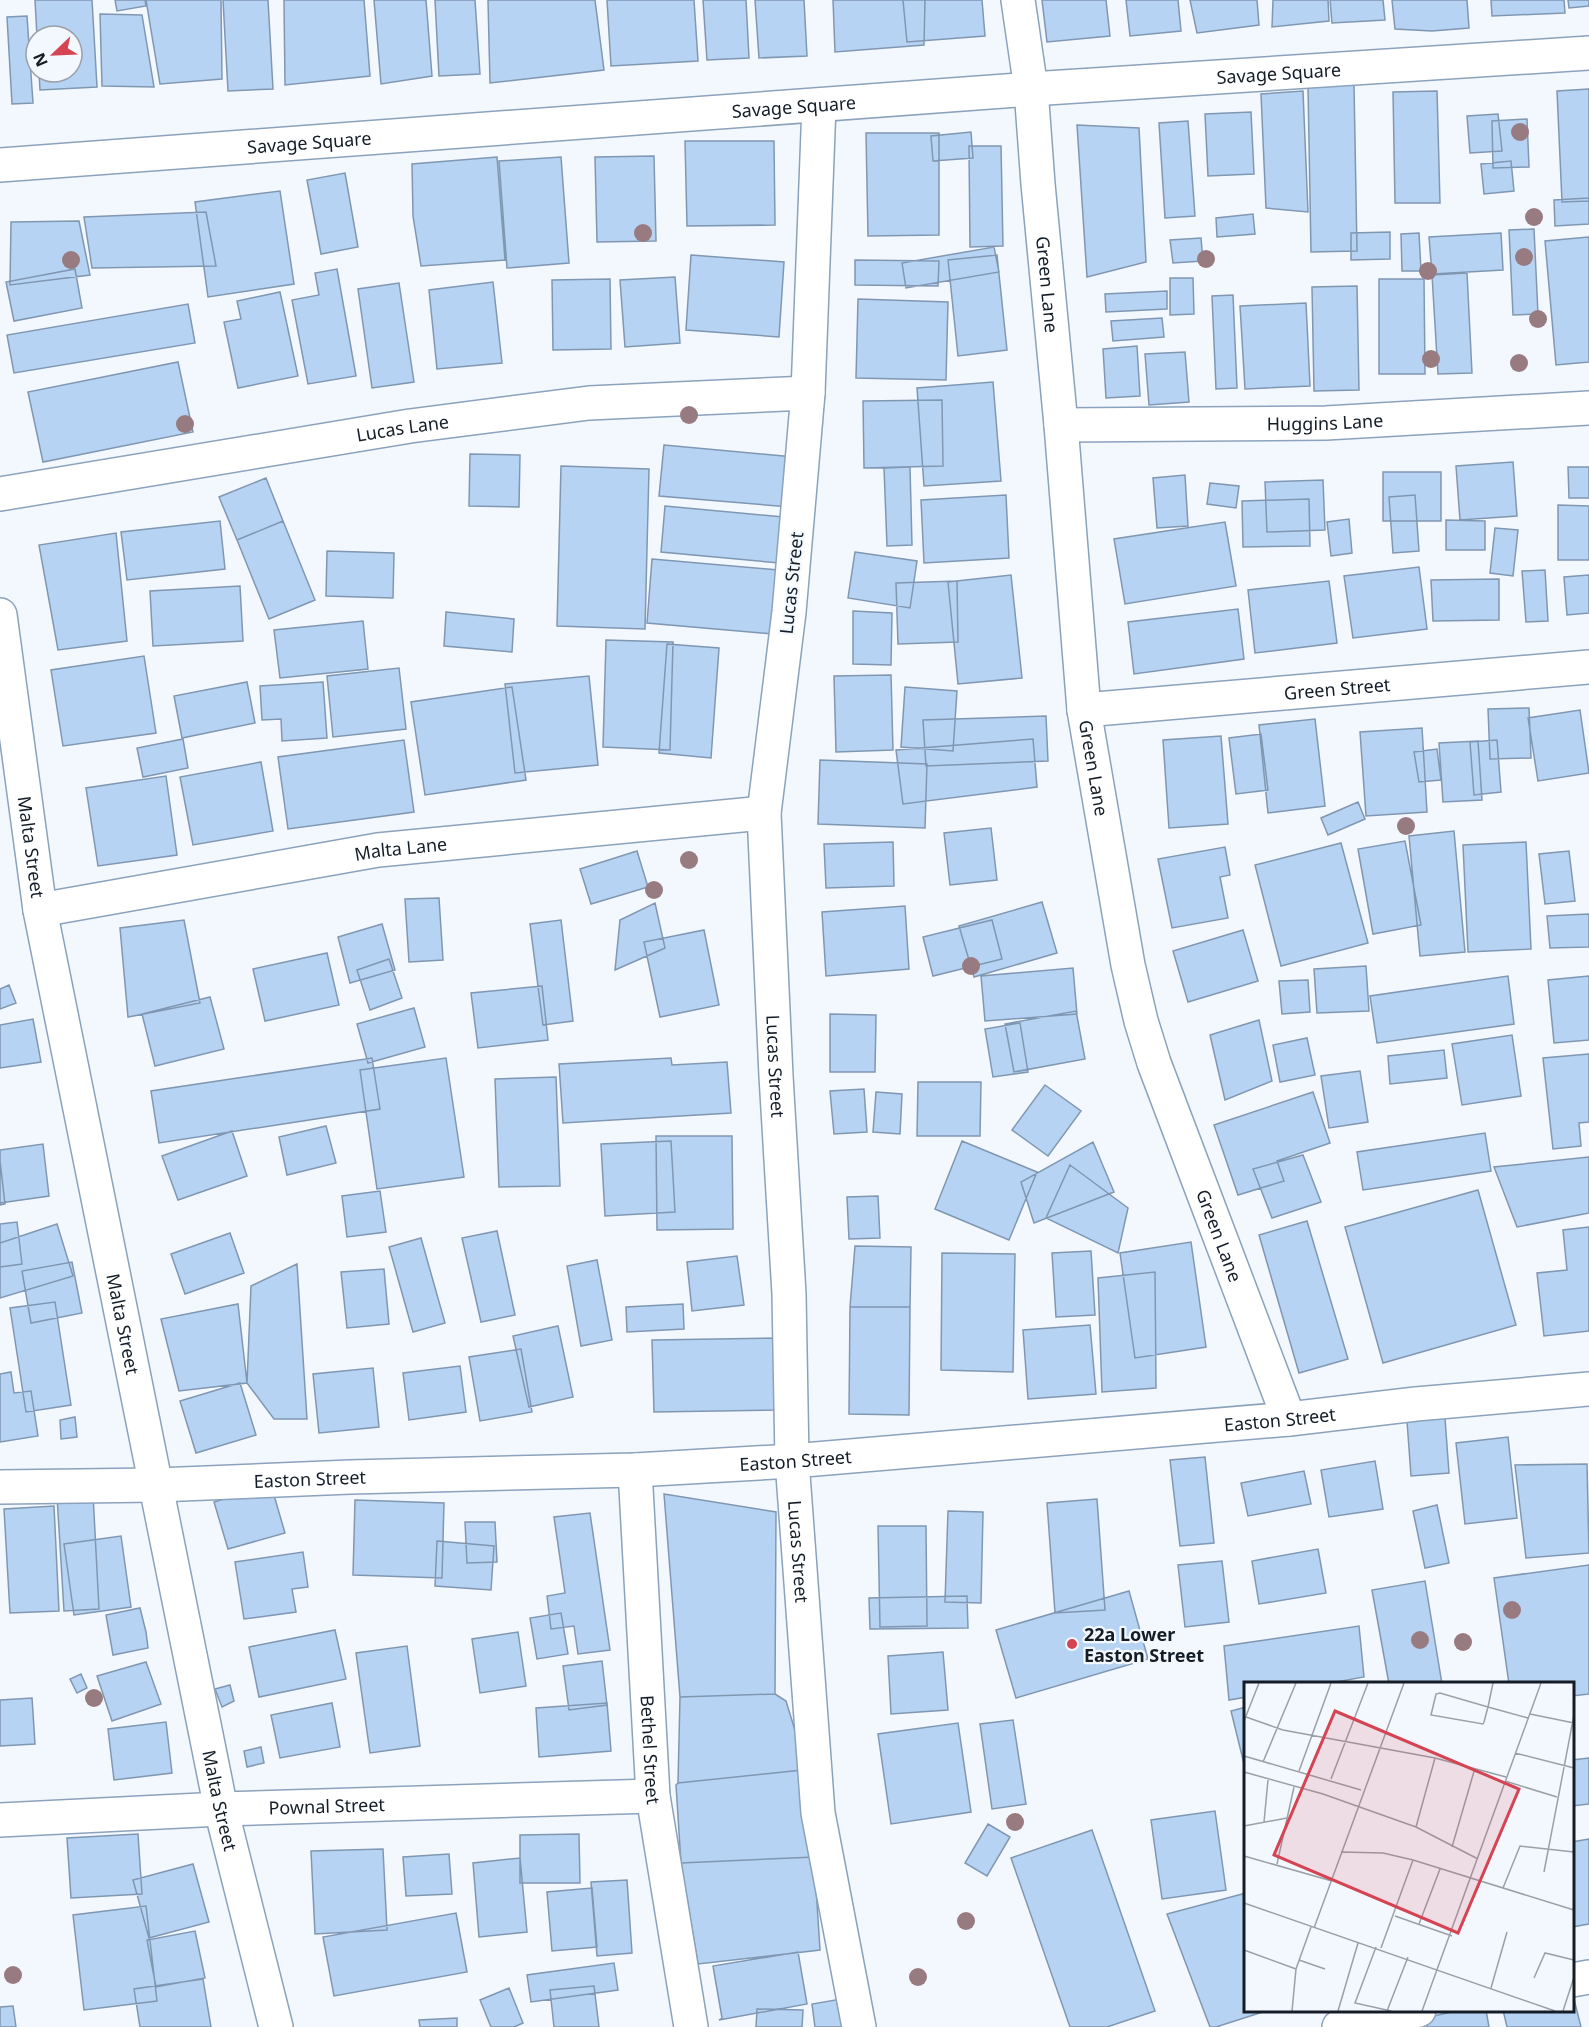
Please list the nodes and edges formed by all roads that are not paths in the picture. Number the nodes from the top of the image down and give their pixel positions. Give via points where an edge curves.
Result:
1 (1018, 0) edge
2 (1589, 53) edge
3 (1031, 89) junction
4 (819, 105) junction
5 (0, 165) edge
6 (808, 393) junction
7 (1589, 408) edge
8 (1061, 425) junction
9 (0, 494) edge
10 (0, 615) edge
11 (1589, 667) edge
12 (1084, 710) junction
13 (765, 813) junction
14 (40, 910) junction
15 (1589, 1389) edge
16 (1289, 1419) junction
17 (792, 1461) junction
18 (635, 1470) junction
19 (157, 1485) junction
20 (0, 1487) edge
21 (653, 1796) junction
22 (221, 1809) junction
23 (0, 1820) edge
24 (1589, 1977) edge
25 (1574, 1980) edge
26 (1410, 2012) edge
27 (276, 2027) edge
28 (691, 2027) edge
29 (859, 2027) edge
30 (1339, 2027) edge

1 - 3 street, Green Lane
2 - 3 street, Savage Square
3 - 4 street, Savage Square
3 - 8 street, Green Lane
4 - 5 street, Savage Square
4 - 6 street, Lucas Street
6 - 9 street, Lucas Lane via 589,403 410,426
6 - 13 street, Lucas Street via 789,612
7 - 8 street, Huggins Lane via 1326,423
8 - 12 street, Green Lane
10 - 14 street, Malta Street
11 - 12 street, Green Street
12 - 16 street, Green Lane via 1141,1021
13 - 14 street, Malta Lane via 378,850
13 - 17 street, Lucas Street via 789,1294
14 - 19 street, Malta Street
15 - 16 street, Easton Street
16 - 17 street, Easton Street
17 - 18 street, Easton Street
17 - 29 street, Lucas Street via 818,1813
18 - 19 street, Easton Street
18 - 21 street, Bethel Street
19 - 20 street, Easton Street
19 - 22 street, Malta Street
21 - 22 street, Pownal Street
21 - 28 street, Bethel Street
22 - 23 street, Pownal Street
22 - 27 street, Malta Street
24 - 25 street
26 - 30 street

